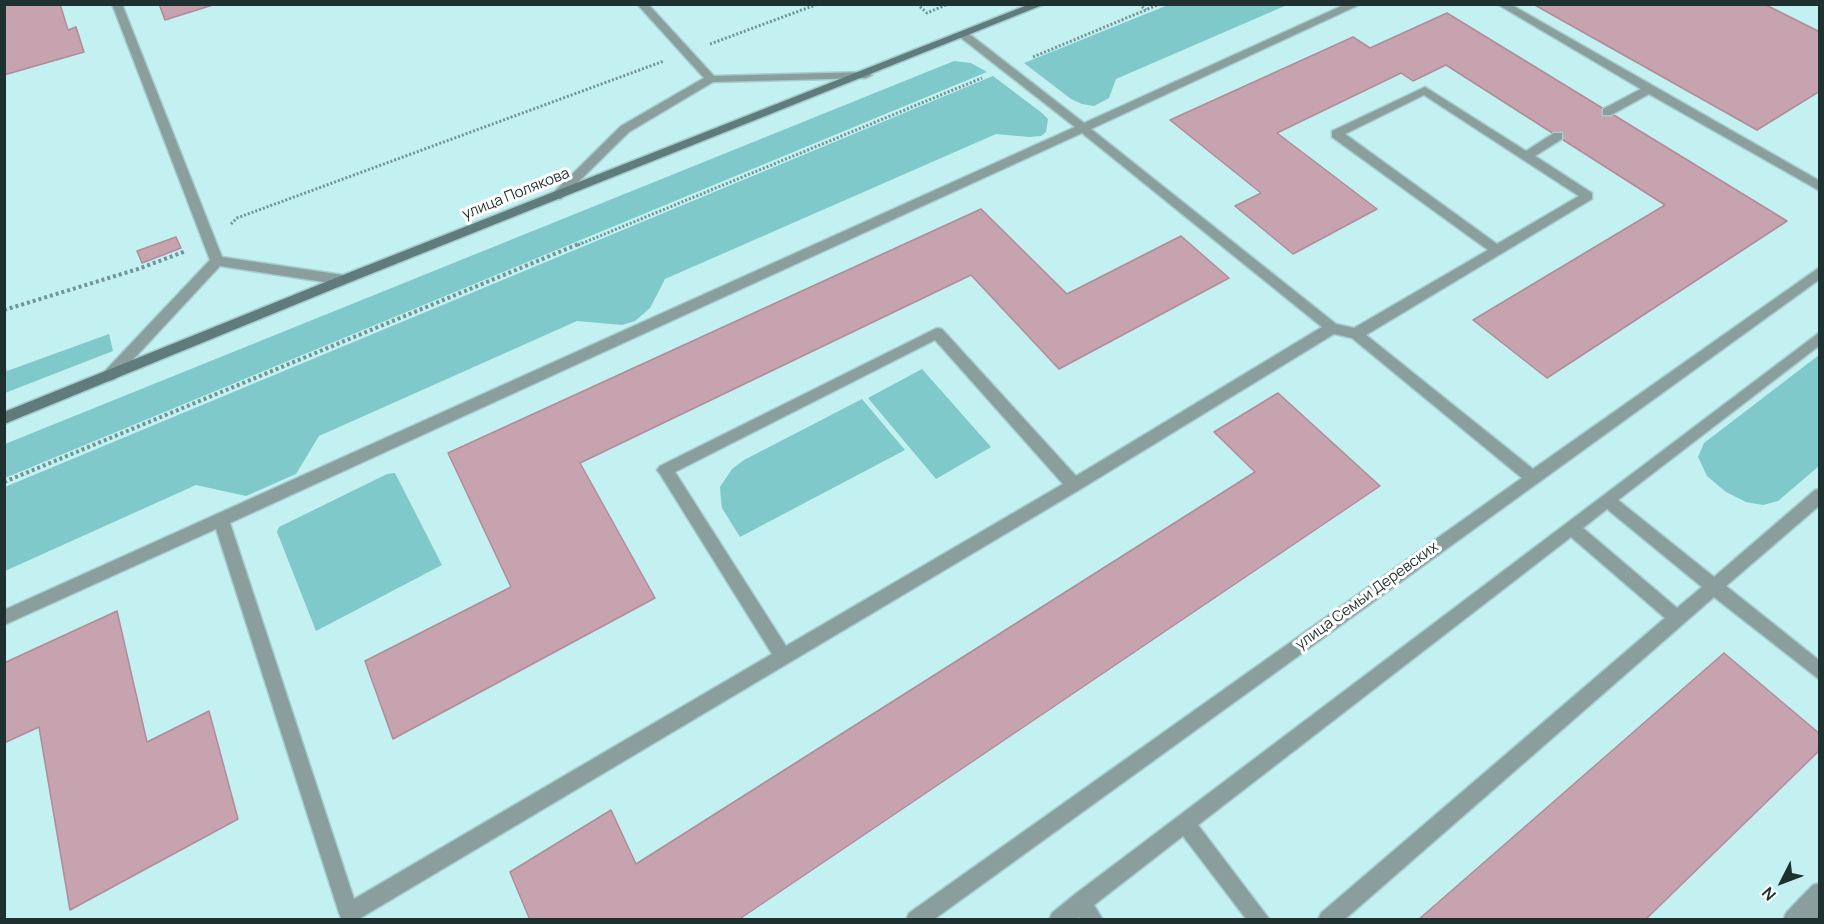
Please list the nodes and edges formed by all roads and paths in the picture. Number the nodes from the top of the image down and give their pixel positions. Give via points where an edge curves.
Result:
1 (117, 4) edge
2 (642, 4) edge
3 (818, 4) edge
4 (917, 4) edge
5 (948, 4) edge
6 (1040, 4) edge
7 (1139, 4) edge
8 (1160, 4) edge
9 (1356, 4) edge
10 (1502, 4) edge
11 (1147, 10) junction
12 (964, 35) junction
13 (687, 53) junction
14 (1006, 68) junction
15 (866, 75) junction
16 (711, 79) junction
17 (1649, 89) junction
18 (1607, 112) dead end
19 (1083, 128) junction
20 (1558, 136) dead end
21 (1526, 156) junction
22 (1820, 187) edge
23 (557, 196) junction
24 (210, 242) junction
25 (1497, 250) junction
26 (217, 261) junction
27 (1820, 272) edge
28 (343, 280) junction
29 (4, 310) edge
30 (1332, 328) junction
31 (1356, 334) junction
32 (1820, 337) edge
33 (110, 375) junction
34 (4, 418) edge
35 (1533, 478) junction
36 (4, 482) edge
37 (1074, 485) junction
38 (1820, 495) edge
39 (1608, 501) junction
40 (221, 520) junction
41 (1572, 528) junction
42 (1715, 587) junction
43 (4, 618) edge
44 (1678, 619) junction
45 (783, 657) junction
46 (1820, 672) edge
47 (1185, 823) junction
48 (1081, 902) junction
49 (347, 916) edge
50 (916, 920) edge
51 (1059, 920) edge
52 (1093, 920) edge
53 (1260, 920) edge
54 (1328, 920) edge

1 - 24 lane
2 - 13 lane
3 - 13 path
4 - 5 path via 927,13
6 - 12 main road, улица Полякова
7 - 11 path
8 - 11 path
9 - 19 lane
10 - 17 lane
11 - 14 path
12 - 14 lane
12 - 15 main road, улица Полякова
13 - 16 lane
13 - 24 path via 237,218
14 - 19 lane
14 - 36 path
15 - 16 lane
15 - 23 main road, улица Полякова
16 - 23 lane via 625,129
17 - 18 lane
17 - 22 lane
19 - 30 lane
19 - 40 lane
20 - 21 lane
21 - 25 lane via 1588,196
21 - 25 lane via 1425,90 1336,134
23 - 28 main road, улица Полякова
24 - 26 lane
24 - 29 path via 138,269
25 - 31 lane
26 - 28 lane
26 - 33 lane
27 - 35 lane, улица Семьи Деревских
28 - 33 main road, улица Полякова
30 - 31 lane
30 - 37 lane
31 - 35 lane
32 - 39 lane via 1632,478
33 - 34 main road, улица Полякова
35 - 50 lane, улица Семьи Деревских
37 - 45 lane
37 - 45 lane via 938,333 665,470
38 - 42 lane
39 - 41 lane
39 - 42 lane
40 - 43 lane
40 - 49 lane
41 - 44 lane
41 - 47 lane
42 - 44 lane
42 - 46 lane
44 - 54 lane
45 - 49 lane
47 - 48 lane
47 - 53 lane
48 - 51 lane
48 - 52 lane

